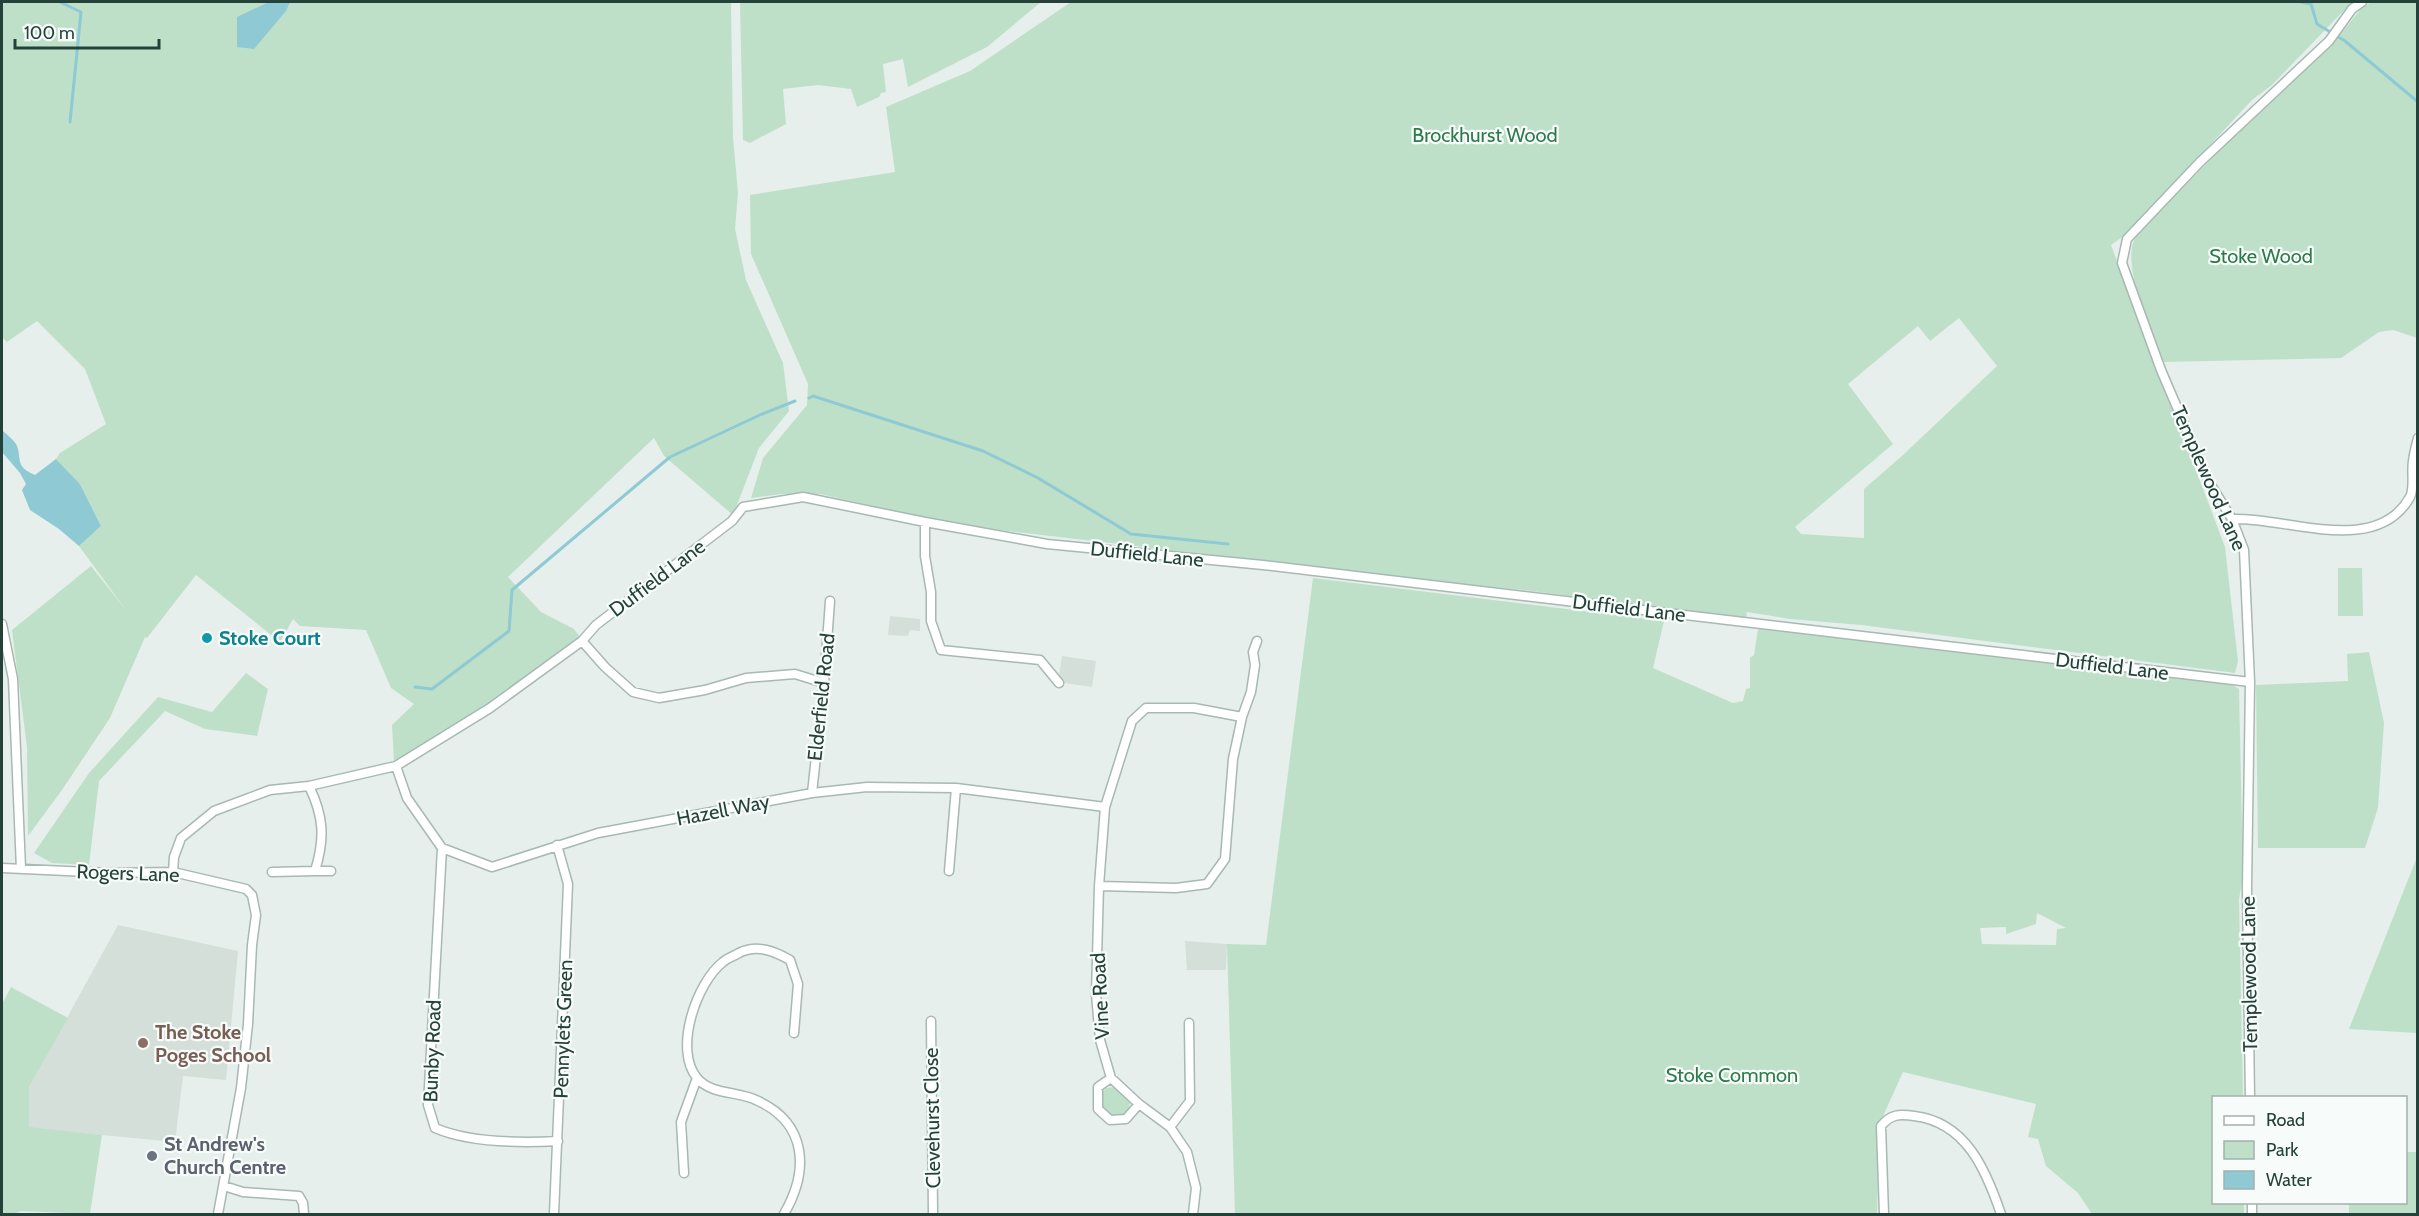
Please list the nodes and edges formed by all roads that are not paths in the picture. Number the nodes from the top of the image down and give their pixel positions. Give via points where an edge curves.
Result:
1 (2362, 2) edge
2 (2418, 438) edge
3 (2232, 519) junction
4 (926, 522) junction
5 (830, 601) dead end
6 (2, 624) edge
7 (582, 641) junction
8 (1257, 641) dead end
9 (824, 682) junction
10 (2250, 682) junction
11 (1059, 683) dead end
12 (1242, 717) junction
13 (396, 766) junction
14 (309, 786) junction
15 (956, 788) junction
16 (812, 793) junction
17 (1106, 807) junction
18 (557, 845) junction
19 (442, 848) junction
20 (2, 868) edge
21 (21, 869) junction
22 (315, 871) junction
23 (331, 871) dead end
24 (948, 871) dead end
25 (173, 872) junction
26 (272, 872) dead end
27 (1099, 886) junction
28 (931, 1021) dead end
29 (1190, 1023) dead end
30 (794, 1033) dead end
31 (697, 1078) junction
32 (1111, 1078) junction
33 (2250, 1096) edge
34 (1139, 1104) junction
35 (1170, 1127) junction
36 (558, 1141) junction
37 (684, 1173) dead end
38 (224, 1186) junction
39 (218, 1215) edge
40 (304, 1215) edge
41 (554, 1215) edge
42 (784, 1215) edge
43 (933, 1215) edge
44 (1193, 1215) edge
45 (1884, 1215) edge
46 (2001, 1215) edge

1 - 3 street, Templewood Lane via 2352,9 2329,41 2200,162 2126,243 2122,262 2161,370 2209,482
2 - 3 street via 2412,462 2411,496 2396,513 2372,529 2307,529 2249,518
3 - 10 street, Templewood Lane via 2244,550
4 - 7 street, Duffield Lane via 803,497 743,507 732,521 596,625
4 - 10 street, Duffield Lane via 1047,544 1263,565
4 - 11 street via 931,621 941,650 1040,660
5 - 9 street, Elderfield Road
6 - 21 street via 13,679
7 - 9 street via 633,692 659,698 746,678 795,674
7 - 13 street, Duffield Lane via 490,708
8 - 12 street via 1251,692
9 - 16 street, Elderfield Road
10 - 33 street, Templewood Lane
12 - 17 street, Vine Road via 1194,708 1146,708 1132,721
12 - 27 street via 1233,759 1225,859 1207,884 1176,888
13 - 14 street, Duffield Lane
13 - 19 street via 407,798
14 - 22 street via 323,824
14 - 25 street, Duffield Lane via 270,790 214,811 181,838
15 - 16 street, Hazell Way via 867,787
15 - 17 street, Hazell Way
15 - 24 street
16 - 18 street, Hazell Way via 598,833
17 - 27 street, Vine Road
18 - 19 street, Hazell Way via 492,867
18 - 36 street, Pennylets Green via 568,884
19 - 36 street, Bunby Road via 428,1105 435,1128 453,1136
20 - 21 street, Rogers Lane
21 - 25 street, Rogers Lane
22 - 23 street
22 - 26 street
25 - 38 street, Rogers Lane via 246,889 256,905 241,1088
27 - 32 street, Vine Road via 1096,994 1100,1040
28 - 43 street, Clevehurst Close
29 - 35 street via 1190,1101
30 - 31 street via 798,984 790,960 773,950 749,948 722,962 700,991 689,1024 687,1056
31 - 37 street via 681,1122
31 - 42 street via 718,1090 756,1099 782,1116 798,1140 801,1169 795,1196
32 - 34 street
32 - 34 street via 1098,1087 1098,1109 1110,1120 1126,1119
34 - 35 street
35 - 44 street via 1187,1152 1196,1188
36 - 41 street, Pennylets Green
38 - 39 street, Rogers Lane
38 - 40 street via 243,1192 299,1196
45 - 46 street via 1881,1126 1898,1114 1924,1117 1954,1131 1976,1157

